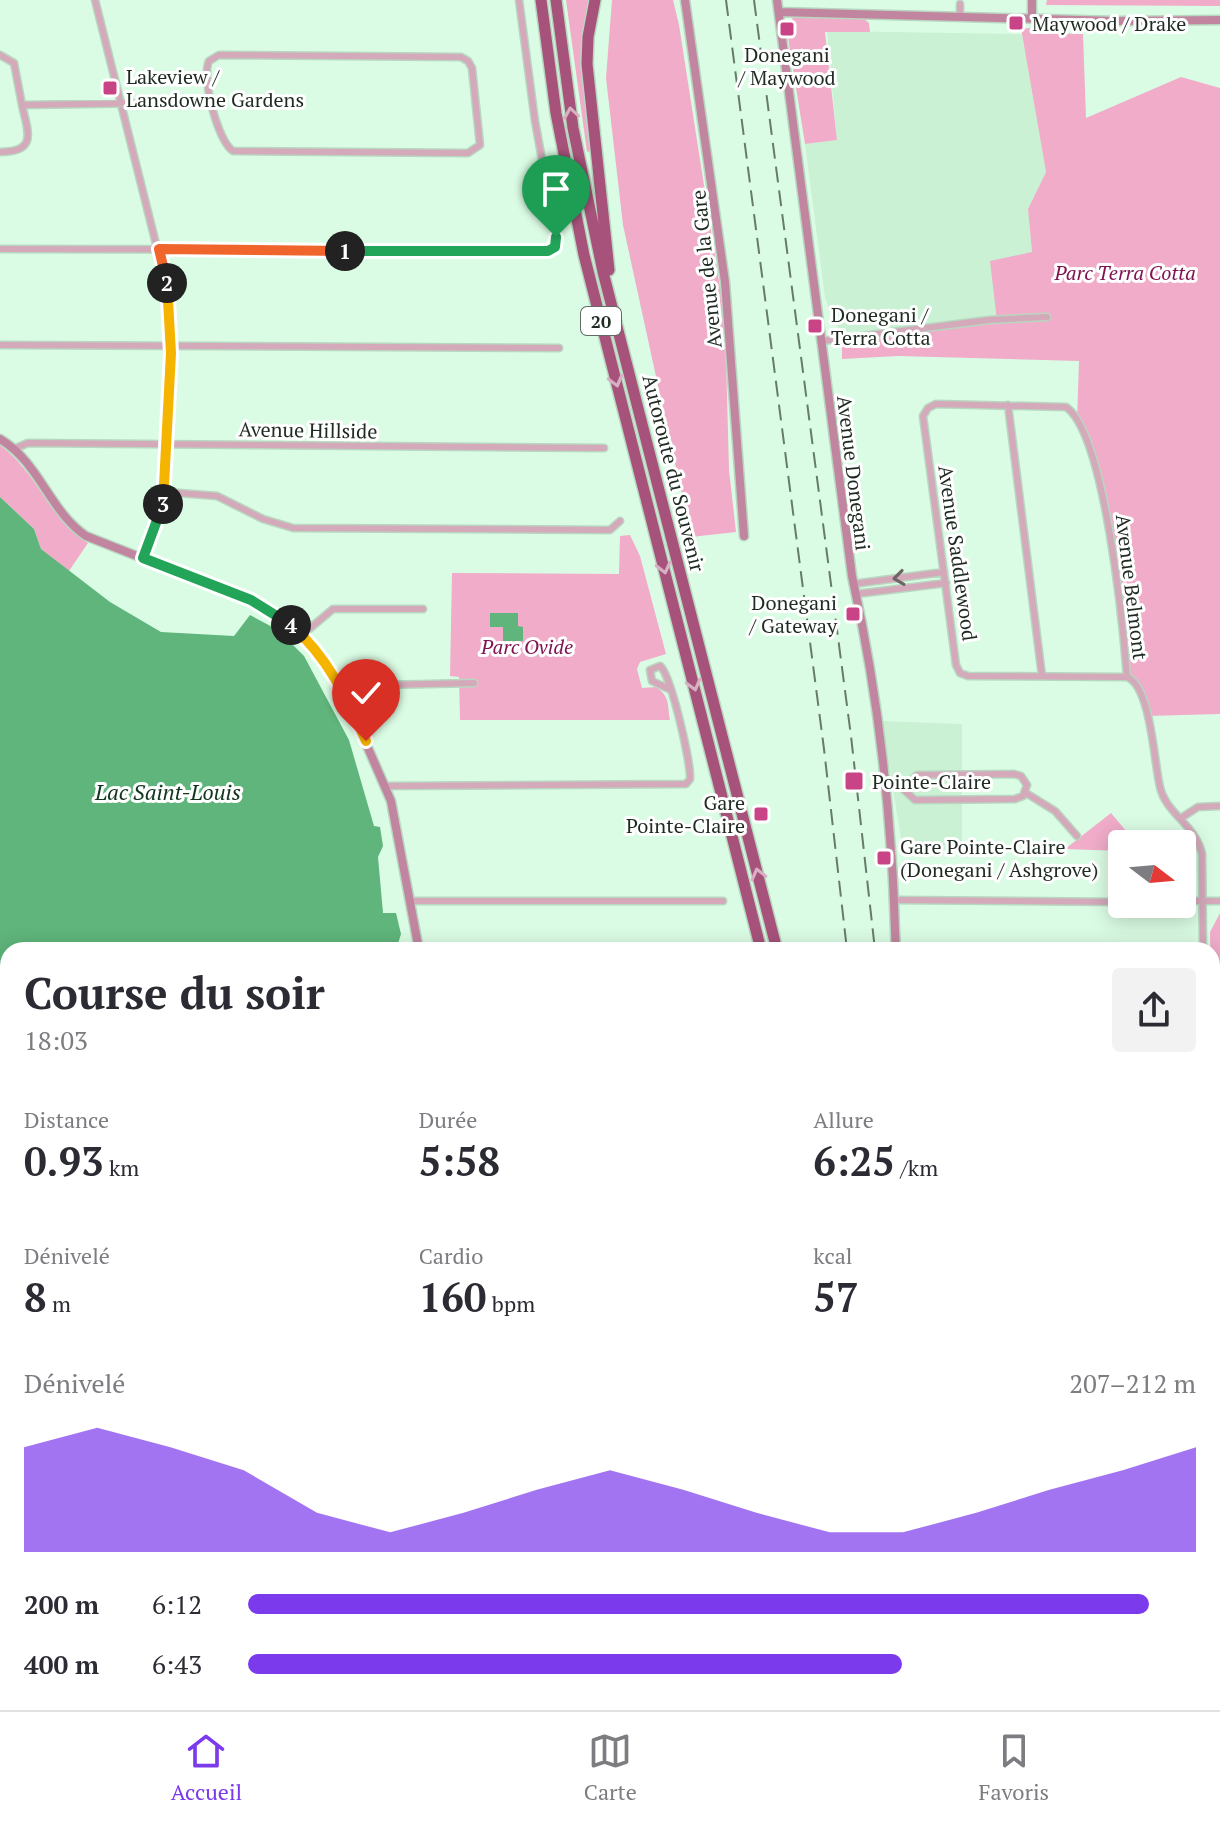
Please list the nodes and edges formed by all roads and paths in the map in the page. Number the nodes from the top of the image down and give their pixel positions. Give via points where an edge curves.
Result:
1 (95, 0) edge
2 (519, 0) edge
3 (541, 0) edge
4 (556, 0) edge
5 (595, 0) edge
6 (685, 0) edge
7 (777, 0) edge
8 (1032, 0) edge
9 (960, 1) edge
10 (779, 12) junction
11 (960, 15) junction
12 (1032, 18) junction
13 (1220, 20) edge
14 (0, 55) edge
15 (212, 102) junction
16 (121, 103) junction
17 (22, 105) junction
18 (0, 152) edge
19 (0, 249) edge
20 (159, 249) junction
21 (610, 299) junction
22 (1047, 317) dead end
23 (822, 341) junction
24 (0, 345) edge
25 (171, 346) junction
26 (559, 348) dead end
27 (1008, 405) junction
28 (1066, 407) joint
29 (0, 439) edge
30 (167, 445) junction
31 (604, 448) dead end
32 (14, 449) junction
33 (166, 492) junction
34 (620, 521) dead end
35 (744, 536) dead end
36 (143, 558) junction
37 (944, 572) junction
38 (946, 583) junction
39 (853, 584) junction
40 (856, 594) junction
41 (423, 609) dead end
42 (302, 635) junction
43 (1042, 676) junction
44 (1127, 677) junction
45 (474, 683) dead end
46 (340, 686) junction
47 (671, 690) dead end
48 (385, 786) junction
49 (903, 789) junction
50 (884, 791) junction
51 (1026, 793) junction
52 (1220, 806) edge
53 (1181, 818) junction
54 (1077, 836) dead end
55 (893, 900) junction
56 (411, 901) junction
57 (723, 901) dead end
58 (1196, 901) edge
59 (1203, 901) junction
60 (1220, 901) edge
61 (1108, 902) edge
62 (418, 942) edge
63 (759, 942) edge
64 (775, 942) edge
65 (896, 942) edge
66 (1203, 942) edge

1 - 16 street
2 - 20 street via 555,247
3 -> 63 highway, Autoroute du Souvenir / 20 via 582,246
21 -> 4 highway, Autoroute du Souvenir / 20 via 575,139
5 - 21 highway via 587,64
6 - 35 street, Avenue de la Gare via 727,299
7 - 10 street, Avenue Donegani
8 - 12 street
9 - 11 street
10 - 11 street
10 - 23 street, Avenue Donegani
11 - 12 street
12 - 13 street
14 - 17 street via 14,63
15 - 15 street via 224,144 238,152 468,153 481,141 472,68 458,57 219,55 205,68
15 - 16 street
16 - 17 street
16 - 20 street
17 - 18 street via 26,145
19 - 20 street
20 - 25 street via 170,300
64 -> 21 highway, Autoroute du Souvenir / 20
22 - 23 street
23 - 39 street, Avenue Donegani
24 - 25 street
25 - 26 street
25 - 30 street
27 - 28 street, Avenue Saddlewood
27 - 37 street, Avenue Saddlewood via 936,404 923,416
27 - 43 street
28 - 44 street, Avenue Belmont via 1077,421 1103,488
29 - 32 street
30 - 31 street, Avenue Hillside
30 - 32 street, Avenue Hillside via 28,443
30 - 33 street
32 - 36 street via 77,530
33 - 34 street via 222,497 293,528 610,530
33 - 36 street
36 - 42 street via 259,604
37 - 38 street, Avenue Saddlewood
37 -> 39 street
38 - 40 street
38 - 43 street, Avenue Saddlewood via 960,673
39 - 40 street, Avenue Donegani
40 - 50 street, Avenue Donegani
41 - 42 street via 333,609
42 - 46 street
43 - 44 street, Avenue Saddlewood
44 - 53 street, Avenue Belmont via 1143,694 1163,799
45 - 46 street
46 - 48 street
47 - 48 street via 691,771 686,784
48 - 56 street
49 - 50 street
49 - 51 street via 915,800 1015,799
49 - 51 street via 917,775 1014,774 1026,781
50 - 55 street, Avenue Donegani
51 - 54 street via 1055,811
52 - 53 street via 1198,807
53 - 59 street, Avenue Belmont via 1199,841
55 - 61 street
55 - 65 street, Avenue Donegani
56 - 57 street
56 - 62 street
58 - 59 street
59 - 60 street
59 - 66 street, Avenue Belmont

